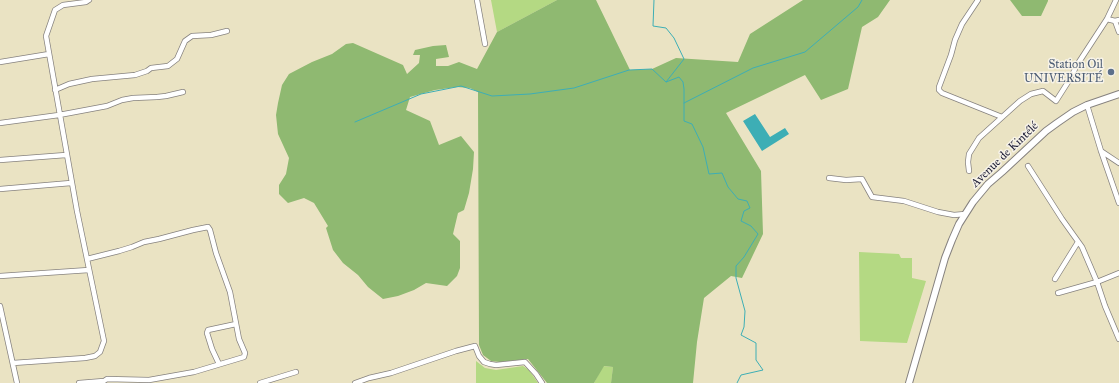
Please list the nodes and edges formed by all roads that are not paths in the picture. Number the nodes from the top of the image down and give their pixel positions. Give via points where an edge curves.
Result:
1 (89, 0) edge
2 (477, 0) edge
3 (978, 0) edge
4 (1116, 0) edge
5 (1107, 19) junction
6 (1117, 20) edge
7 (227, 31) dead end
8 (1119, 32) edge
9 (485, 44) dead end
10 (49, 54) junction
11 (0, 62) edge
12 (55, 90) junction
13 (183, 92) dead end
14 (1119, 94) edge
15 (1087, 105) junction
16 (59, 115) junction
17 (1002, 117) junction
18 (0, 123) edge
19 (1101, 151) junction
20 (66, 155) junction
21 (0, 160) edge
22 (1119, 163) edge
23 (1028, 166) dead end
24 (969, 172) dead end
25 (828, 178) dead end
26 (71, 183) junction
27 (0, 189) edge
28 (1119, 203) edge
29 (965, 214) junction
30 (1078, 242) junction
31 (87, 259) junction
32 (89, 270) junction
33 (1119, 274) edge
34 (0, 276) edge
35 (1055, 279) dead end
36 (1097, 282) junction
37 (1058, 293) dead end
38 (0, 306) edge
39 (236, 324) junction
40 (1119, 339) edge
41 (13, 363) junction
42 (219, 364) junction
43 (296, 372) dead end
44 (149, 382) edge
45 (17, 383) edge
46 (79, 383) edge
47 (260, 383) edge
48 (356, 383) edge
49 (542, 383) edge
50 (909, 383) edge

1 - 10 street via 63,5 55,10 46,36
2 - 9 street
3 - 17 street via 954,40 939,90
4 - 5 street
5 - 6 street
5 - 17 street via 1056,101 1043,91 1038,92 1025,98
6 - 8 street
7 - 12 street via 192,36 186,41 177,59 168,66 151,68 135,75 92,79
10 - 11 street
10 - 12 street
12 - 16 street
13 - 16 street via 157,98 122,100 107,106
14 - 15 main road, Avenue de Kintélé
15 - 19 street
15 - 29 main road, Avenue de Kintélé via 1064,117 1046,131 988,184
16 - 18 street
16 - 20 street
17 - 24 street via 982,134 974,145 969,154
19 - 22 street
19 - 28 street
20 - 21 street
20 - 26 street
23 - 30 street
25 - 29 street via 862,180 872,197 904,201 954,215
26 - 27 street
26 - 31 street
29 - 50 main road, Avenue de Kintélé via 945,258
30 - 35 street
30 - 36 street
31 - 32 street
31 - 39 street via 208,227 230,292
32 - 34 street
32 - 41 street via 104,341 100,352 85,358
33 - 36 street
36 - 37 street
36 - 40 street
38 - 41 street
39 - 42 street via 244,357
39 - 42 street via 208,330 212,349
41 - 45 street
42 - 44 street
43 - 47 street
44 - 46 street via 107,379
48 - 49 street via 475,346 478,356 490,364 525,362

